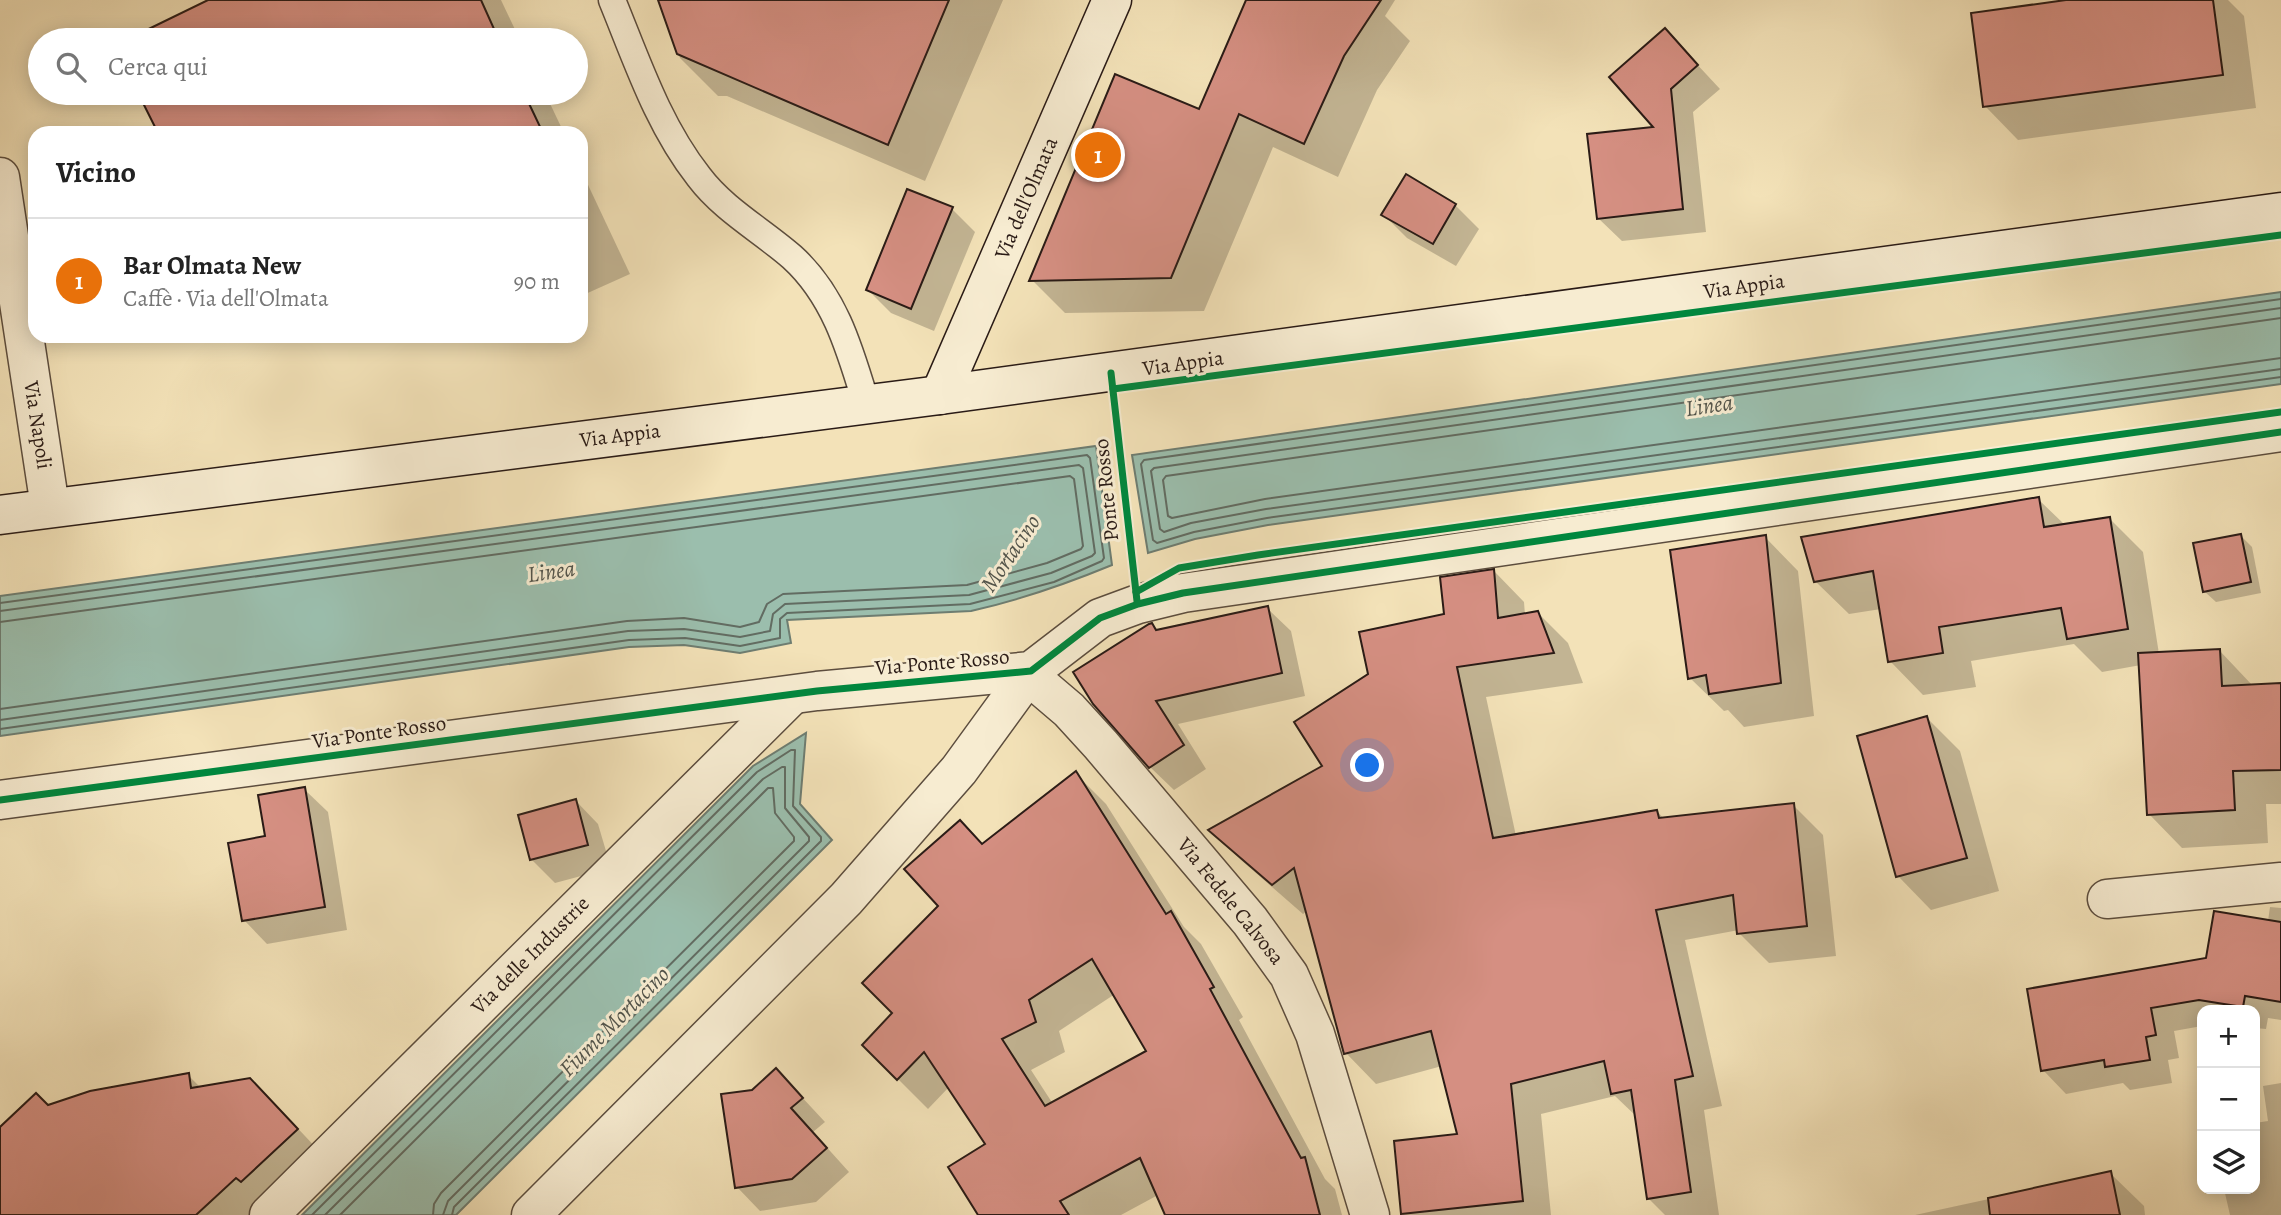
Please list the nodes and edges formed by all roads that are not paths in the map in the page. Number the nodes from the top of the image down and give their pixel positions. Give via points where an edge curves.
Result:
1 (612, 0) edge
2 (1112, 0) edge
3 (0, 177) edge
4 (2281, 212) edge
5 (940, 395) junction
6 (866, 403) junction
7 (2281, 432) edge
8 (50, 507) junction
9 (0, 515) edge
10 (1020, 672) junction
11 (804, 693) junction
12 (0, 800) edge
13 (2281, 882) edge
14 (2107, 899) dead end
15 (269, 1215) edge
16 (531, 1215) edge
17 (1370, 1215) edge

1 - 6 lane via 655,105 682,155 718,198 814,279 850,349
2 - 5 street, Via dell'Olmata
3 - 8 street, Via Napoli
4 - 5 street, Via Appia
5 - 6 street, Via Appia
6 - 8 street, Via Appia
7 - 10 street, Via Ponte Rosso via 1183,593 1100,618
8 - 9 street, Via Appia
10 - 11 street, Via Ponte Rosso
10 - 16 street via 959,770 846,899
10 - 17 street, Via Fedele Calvosa via 1069,710 1101,745 1250,921 1289,975 1315,1034
11 - 12 street, Via Ponte Rosso
11 - 15 street, Via delle Industrie
13 - 14 street

